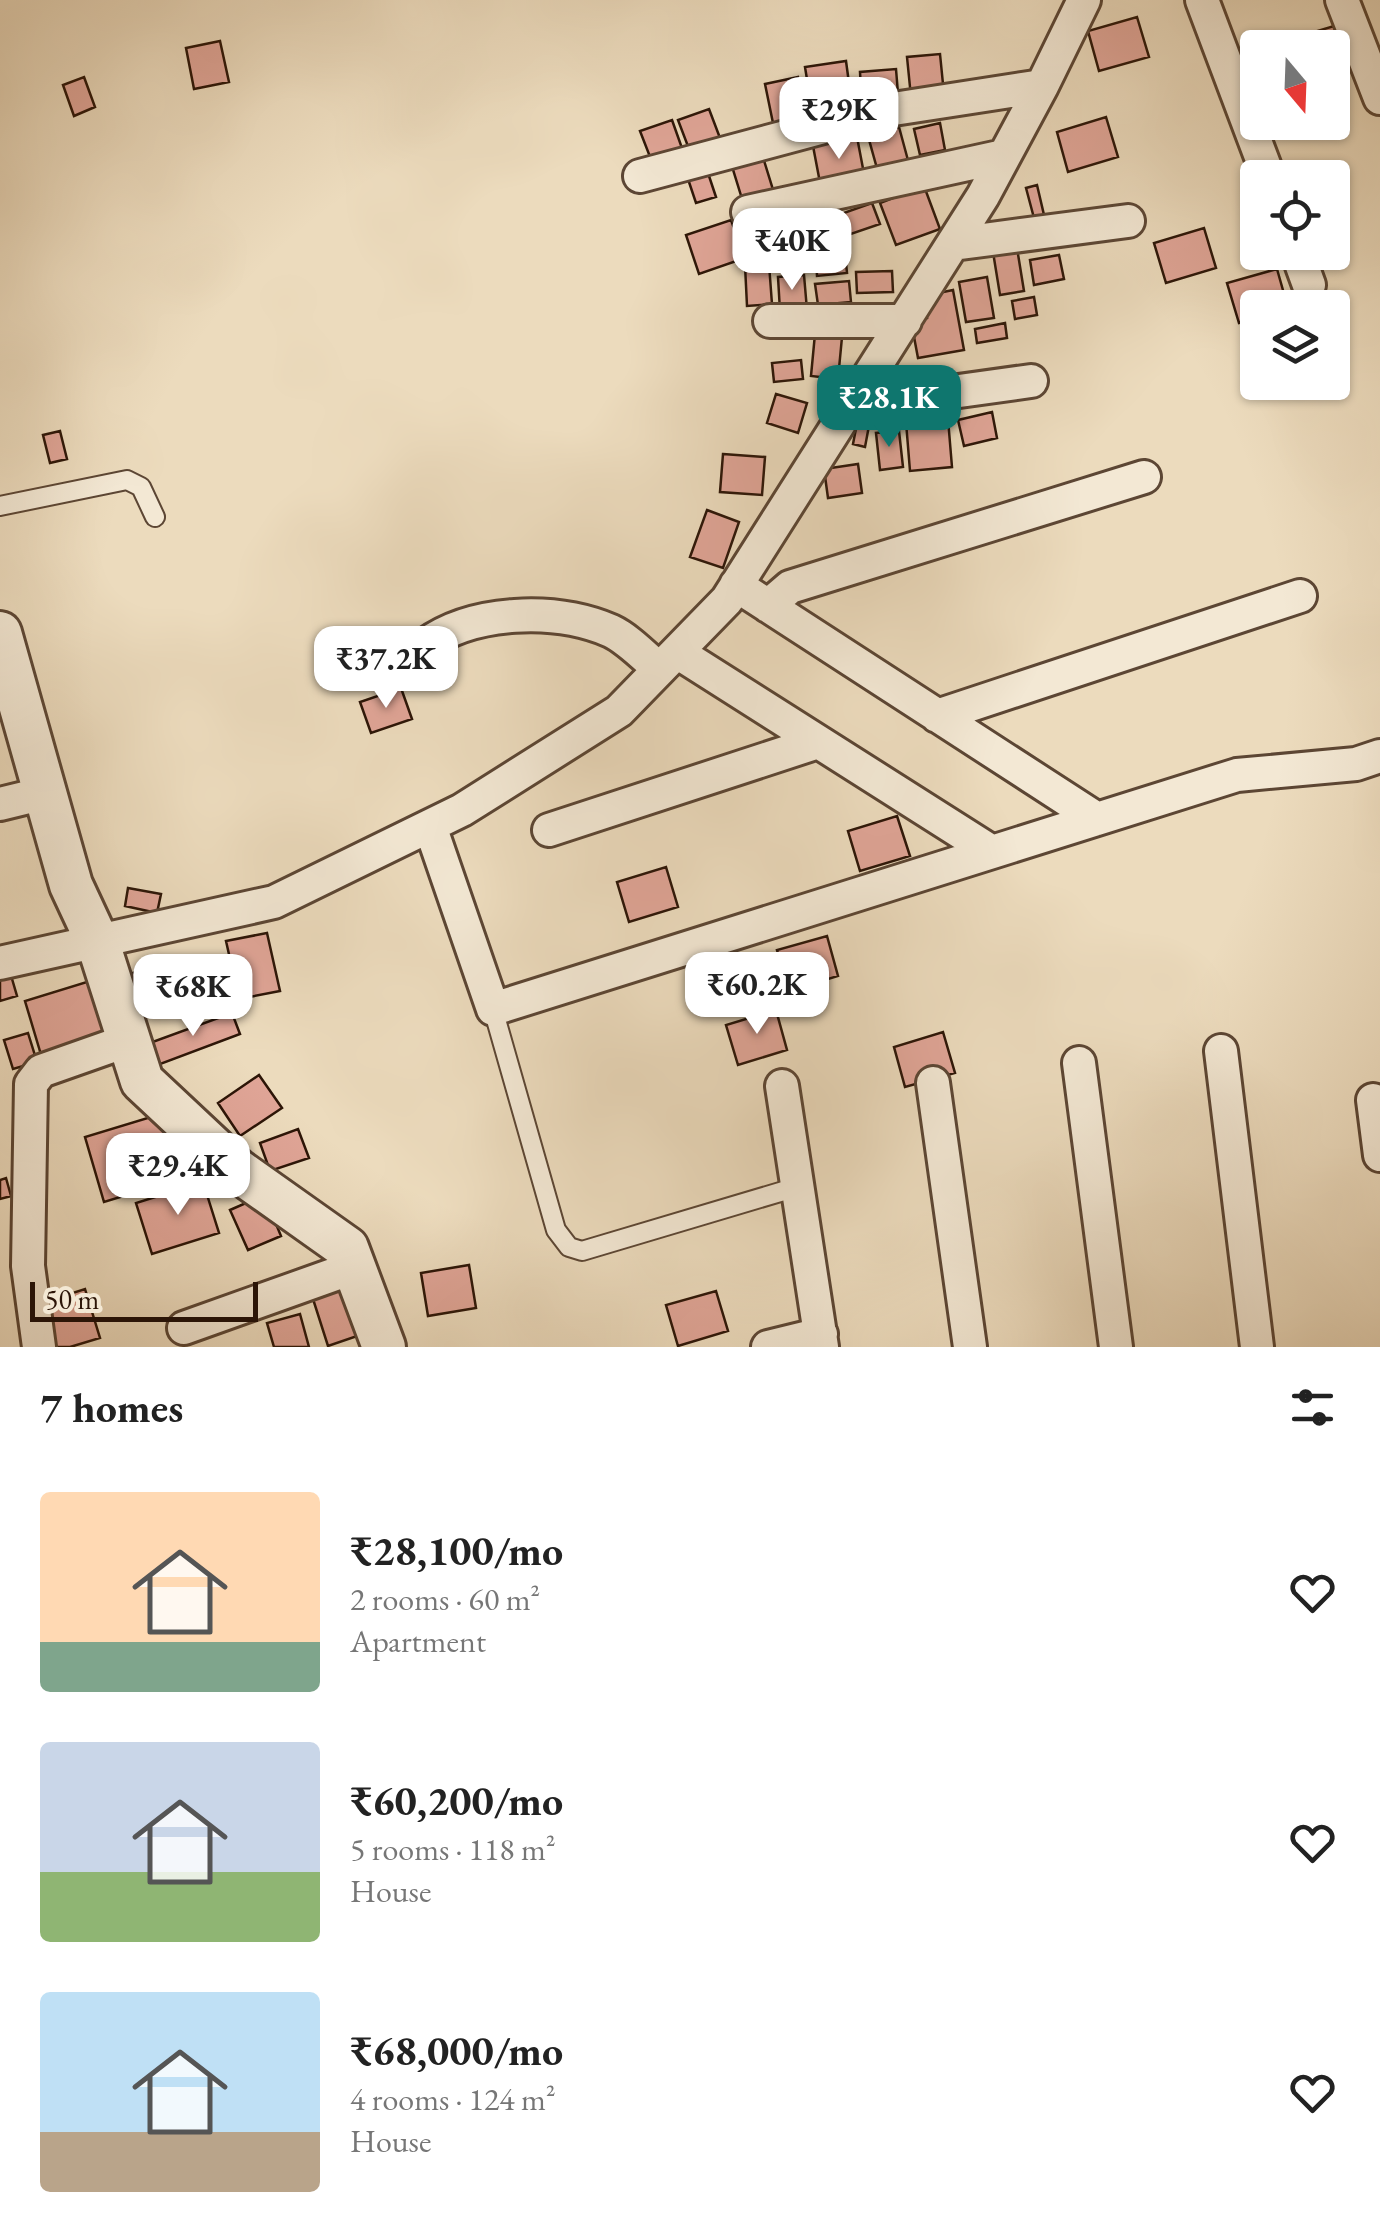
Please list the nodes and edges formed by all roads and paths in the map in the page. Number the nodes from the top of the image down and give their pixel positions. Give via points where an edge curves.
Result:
1 (1084, 0) edge
2 (1202, 0) edge
3 (1342, 0) edge
4 (1042, 86) junction
5 (1380, 98) edge
6 (1004, 156) junction
7 (1262, 160) edge
8 (640, 176) dead end
9 (748, 212) dead end
10 (1128, 221) dead end
11 (954, 244) junction
12 (1304, 270) edge
13 (1309, 285) dead end
14 (905, 320) junction
15 (770, 322) dead end
16 (1030, 381) dead end
17 (851, 406) junction
18 (1144, 478) dead end
19 (0, 506) edge
20 (156, 517) dead end
21 (736, 586) junction
22 (1300, 596) dead end
23 (768, 606) junction
24 (0, 633) edge
25 (425, 645) dead end
26 (668, 660) junction
27 (937, 716) junction
28 (818, 742) junction
29 (1380, 756) edge
30 (45, 794) junction
31 (0, 804) edge
32 (1096, 819) junction
33 (430, 826) junction
34 (549, 830) dead end
35 (992, 852) junction
36 (98, 943) junction
37 (0, 963) edge
38 (493, 1009) junction
39 (129, 1040) junction
40 (1222, 1051) dead end
41 (1079, 1063) dead end
42 (932, 1083) dead end
43 (782, 1086) dead end
44 (1373, 1100) dead end
45 (1380, 1154) edge
46 (798, 1187) junction
47 (355, 1268) junction
48 (14, 1269) edge
49 (184, 1328) dead end
50 (822, 1341) edge
51 (39, 1347) edge
52 (384, 1347) edge
53 (768, 1347) edge
54 (970, 1347) edge
55 (1116, 1347) edge
56 (1256, 1347) edge

1 - 4 street
2 - 7 street
3 - 5 street
4 - 6 street
4 - 8 street via 886,110
6 - 9 street
6 - 11 street
10 - 11 street
11 - 14 street
12 - 13 street
14 - 15 street
14 - 17 street
16 - 17 street
17 - 21 street
18 - 23 street via 790,587
19 - 20 lane via 127,480 141,487
21 - 23 street
21 - 26 street
22 - 27 street
23 - 27 street
24 - 30 street
25 - 26 street via 446,629 528,616 613,632
26 - 28 street
26 - 33 street via 619,711
27 - 32 street
28 - 34 street
28 - 35 street
29 - 32 street via 1356,764 1252,771
30 - 31 street
30 - 36 street
32 - 35 street
33 - 36 street via 274,902
33 - 38 street
35 - 38 street
36 - 37 street
36 - 39 street
38 - 46 lane via 556,1230 570,1247 582,1251
39 - 47 street via 142,1081 237,1170 348,1248
39 - 48 street via 34,1077
40 - 56 street
41 - 55 street
42 - 54 street
43 - 46 street
44 - 45 street
46 - 50 street
47 - 49 street
47 - 52 street
48 - 51 street
50 - 53 street

